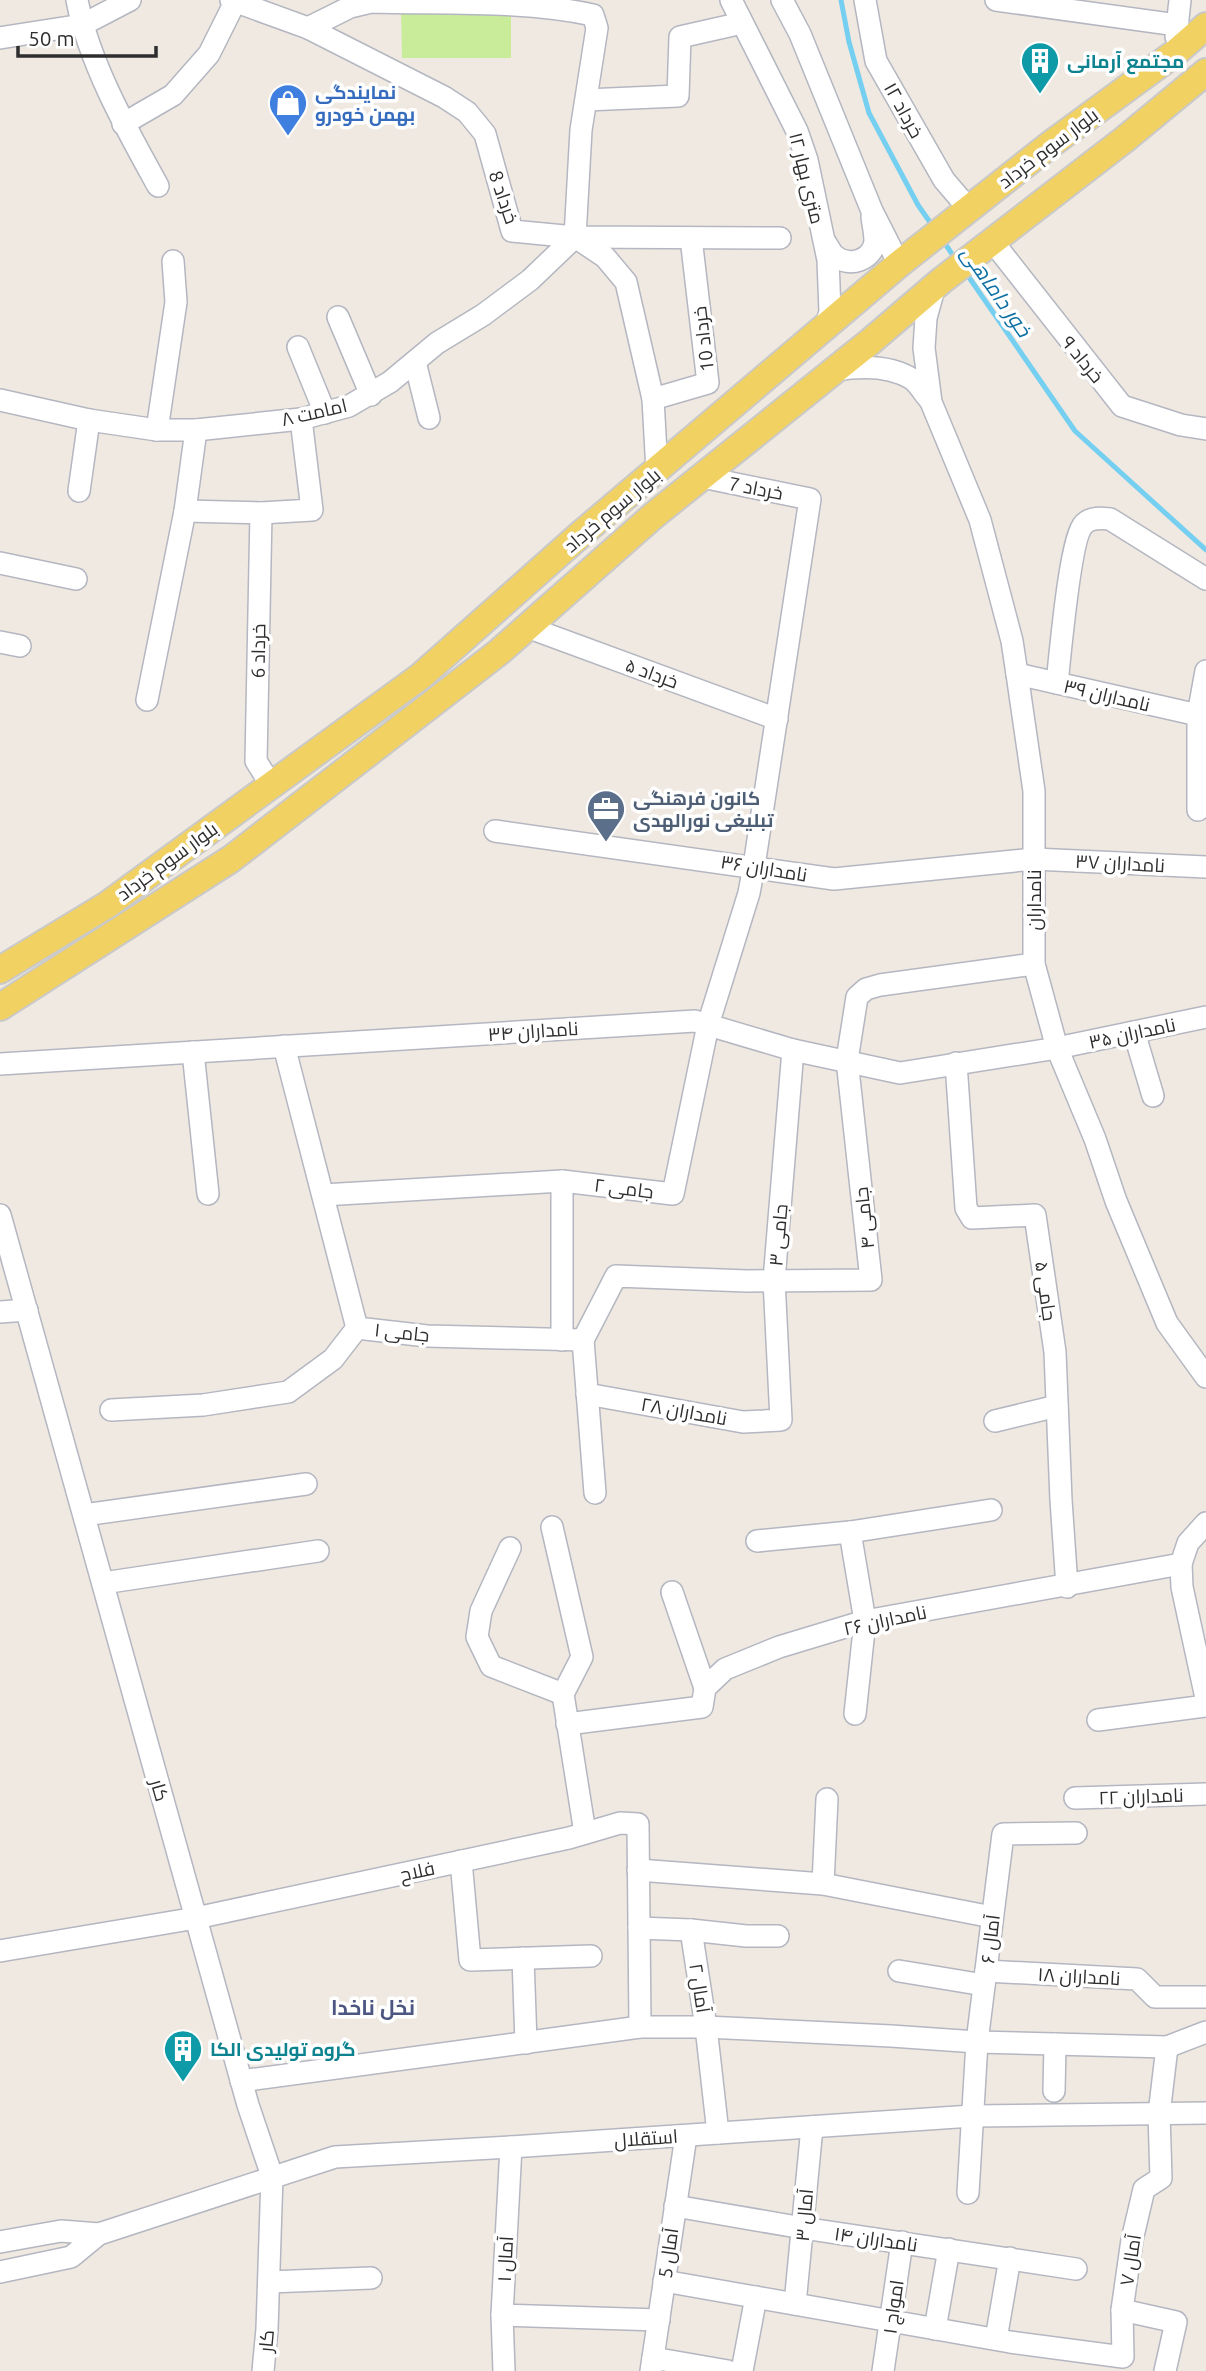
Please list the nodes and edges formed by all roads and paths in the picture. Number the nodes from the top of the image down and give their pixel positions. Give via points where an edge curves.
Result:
1 (77, 0) edge
2 (130, 0) edge
3 (731, 0) edge
4 (782, 0) edge
5 (865, 0) edge
6 (996, 0) edge
7 (1180, 0) edge
8 (233, 1) edge
9 (742, 23) junction
10 (82, 24) junction
11 (1177, 25) junction
12 (1206, 26) edge
13 (309, 28) junction
14 (0, 38) edge
15 (1175, 52) junction
16 (1206, 72) edge
17 (586, 100) junction
18 (123, 124) junction
19 (158, 186) dead end
20 (869, 202) junction
21 (963, 213) junction
22 (575, 237) junction
23 (822, 237) junction
24 (691, 238) junction
25 (780, 238) dead end
26 (987, 246) junction
27 (908, 258) junction
28 (173, 261) dead end
29 (938, 285) junction
30 (338, 317) dead end
31 (825, 328) junction
32 (298, 347) dead end
33 (415, 362) junction
34 (835, 370) junction
35 (371, 395) junction
36 (653, 399) junction
37 (0, 400) edge
38 (931, 402) junction
39 (325, 412) junction
40 (429, 418) dead end
41 (301, 419) junction
42 (89, 420) junction
43 (1206, 429) edge
44 (157, 430) junction
45 (196, 430) junction
46 (657, 471) junction
47 (702, 477) junction
48 (79, 491) dead end
49 (185, 510) junction
50 (261, 513) junction
51 (581, 534) junction
52 (600, 563) junction
53 (0, 564) edge
54 (76, 579) dead end
55 (1206, 579) edge
56 (527, 627) junction
57 (1206, 671) edge
58 (1017, 674) junction
59 (1057, 683) junction
60 (148, 700) dead end
61 (1198, 715) junction
62 (777, 719) junction
63 (271, 785) junction
64 (1198, 810) dead end
65 (495, 831) dead end
66 (1034, 859) junction
67 (754, 866) junction
68 (1206, 867) edge
69 (1034, 964) junction
70 (0, 970) edge
71 (0, 1007) edge
72 (1206, 1017) edge
73 (708, 1025) junction
74 (1134, 1032) junction
75 (285, 1046) junction
76 (1057, 1048) junction
77 (793, 1050) junction
78 (193, 1052) junction
79 (847, 1060) junction
80 (956, 1063) junction
81 (0, 1064) edge
82 (1153, 1096) dead end
83 (562, 1181) junction
84 (208, 1194) dead end
85 (323, 1195) junction
86 (2, 1227) edge
87 (774, 1280) junction
88 (27, 1310) junction
89 (0, 1312) edge
90 (356, 1328) junction
91 (573, 1340) junction
92 (1206, 1377) edge
93 (587, 1394) junction
94 (1057, 1406) junction
95 (111, 1410) dead end
96 (781, 1420) joint
97 (995, 1421) dead end
98 (306, 1484) dead end
99 (595, 1493) dead end
100 (991, 1510) dead end
101 (84, 1515) junction
102 (1206, 1523) edge
103 (552, 1527) dead end
104 (850, 1532) junction
105 (757, 1541) dead end
106 (510, 1548) dead end
107 (318, 1551) dead end
108 (1181, 1564) junction
109 (103, 1583) junction
110 (1067, 1587) junction
111 (672, 1592) dead end
112 (865, 1622) junction
113 (705, 1688) junction
114 (563, 1694) junction
115 (1206, 1698) edge
116 (1206, 1706) edge
117 (855, 1714) dead end
118 (1098, 1720) dead end
119 (567, 1724) junction
120 (1206, 1794) edge
121 (1075, 1798) dead end
122 (827, 1799) dead end
123 (585, 1833) junction
124 (1076, 1833) dead end
125 (461, 1861) junction
126 (638, 1870) junction
127 (823, 1884) junction
128 (992, 1917) junction
129 (196, 1918) junction
130 (639, 1928) junction
131 (691, 1930) junction
132 (778, 1936) dead end
133 (0, 1951) edge
134 (590, 1956) dead end
135 (523, 1958) junction
136 (899, 1971) dead end
137 (985, 1978) junction
138 (1206, 1997) edge
139 (639, 2027) junction
140 (706, 2027) junction
141 (1206, 2032) edge
142 (977, 2042) junction
143 (526, 2043) junction
144 (1055, 2044) junction
145 (1167, 2047) junction
146 (242, 2081) junction
147 (1054, 2091) dead end
148 (1206, 2113) edge
149 (1159, 2114) junction
150 (972, 2116) junction
151 (812, 2127) junction
152 (718, 2133) junction
153 (686, 2136) junction
154 (511, 2147) junction
155 (272, 2176) junction
156 (968, 2193) dead end
157 (675, 2206) junction
158 (803, 2228) junction
159 (99, 2234) junction
160 (0, 2242) edge
161 (902, 2242) junction
162 (949, 2249) junction
163 (1010, 2258) junction
164 (1076, 2269) dead end
165 (0, 2272) edge
166 (371, 2278) dead end
167 (664, 2281) junction
168 (269, 2282) junction
169 (756, 2297) junction
170 (795, 2304) junction
171 (1122, 2310) junction
172 (502, 2315) junction
173 (659, 2320) junction
174 (891, 2321) junction
175 (935, 2329) junction
176 (996, 2339) junction
177 (652, 2365) edge
178 (263, 2371) edge
179 (504, 2371) edge
180 (728, 2371) edge
181 (742, 2371) edge
182 (883, 2371) edge
183 (1165, 2371) edge

1 - 10 street
2 - 10 street
3 - 9 street, ۱۲ متری بهار
4 - 20 street
5 - 21 street, خرداد ۱۲ via 876,61
6 - 11 street
7 - 11 street
8 - 13 street, خرداد 8
8 - 18 street via 209,54 173,95
9 - 17 street via 680,37 678,96
9 - 23 street, ۱۲ متری بهار via 797,131
10 - 14 street
10 - 18 street
11 - 15 street
12 - 15 main road, بلوار سوم خرداد
13 - 17 street via 350,7 371,2 565,6 593,15 597,28
13 - 22 street, خرداد 8 via 467,112 485,134 512,231
15 - 21 main road, بلوار سوم خرداد
16 - 26 main road, بلوار سوم خرداد
17 - 22 street
18 - 19 street
20 - 23 street via 875,240 861,260 835,257
20 - 27 street
21 - 27 main road, بلوار سوم خرداد
22 - 24 street
22 - 33 street, امامت ۸ via 530,280 437,342
22 - 36 street, خرداد 8 via 605,257 626,282
23 - 31 street, ۱۲ متری بهار via 830,289
24 - 25 street
24 - 36 street, خرداد 10 via 708,383
26 - 29 main road, بلوار سوم خرداد
26 - 43 street, خرداد ۹ via 1122,406
27 - 31 main road, بلوار سوم خرداد
28 - 44 street via 176,302
29 - 34 main road, بلوار سوم خرداد
29 - 38 street, نامداران via 926,318 924,348
30 - 35 street
31 - 46 main road, بلوار سوم خرداد
32 - 39 street
33 - 35 street, امامت ۸
33 - 40 street
34 - 38 street, نامداران via 862,366 892,371 912,380
34 - 47 main road, بلوار سوم خرداد
35 - 39 street, امامت ۸
36 - 46 street, خرداد 8
37 - 42 street, امامت ۸
38 - 58 street, نامداران via 980,520
39 - 41 street, امامت ۸
41 - 45 street, امامت ۸
41 - 50 street via 312,510
42 - 44 street, امامت ۸
42 - 48 street
44 - 45 street, امامت ۸
45 - 49 street
46 - 51 main road, بلوار سوم خرداد
47 - 52 main road, بلوار سوم خرداد
47 - 62 street, خرداد 7 via 810,499
49 - 50 street
49 - 60 street
50 - 63 street, خرداد 6 via 256,761
51 - 52 main road
51 - 63 main road, بلوار سوم خرداد via 421,676
52 - 56 main road, بلوار سوم خرداد
53 - 54 street
55 - 59 street via 1110,519 1084,524 1073,559
56 - 62 street, خرداد ۵
56 - 71 main road, بلوار سوم خرداد via 231,859
57 - 61 street
58 - 59 street, نامداران ۳۹
58 - 66 street, نامداران via 1034,791
59 - 61 street, نامداران ۳۹
61 - 64 street
62 - 67 street
63 - 70 main road, بلوار سوم خرداد via 107,905
65 - 67 street, نامداران ۳۶
66 - 67 street, نامداران ۳۶ via 834,878
66 - 68 street, نامداران ۳۷
66 - 69 street, نامداران
67 - 73 street
69 - 76 street, نامداران
69 - 79 street via 866,989 857,997
72 - 74 street, نامداران ۳۵
73 - 75 street, نامداران ۳۴ via 695,1021
73 - 77 street, نامداران ۳۴
73 - 83 street, جامی ۲ via 673,1194
74 - 76 street, نامداران ۳۵
74 - 82 street
75 - 78 street, نامداران ۳۴
75 - 85 street, جامی ۱
76 - 80 street, نامداران ۳۴
76 - 92 street, نامداران via 1167,1323
77 - 79 street, نامداران ۳۴
77 - 87 street, جامی ۳
78 - 81 street, نامداران ۳۴
78 - 84 street
79 - 80 street, نامداران ۳۴ via 900,1073
79 - 87 street, جامی ۴ via 871,1280
80 - 94 street, جامی ۵ via 966,1208 972,1218 1035,1215 1055,1352
83 - 85 street
83 - 91 street
85 - 90 street, جامی ۱
86 - 88 street, کار
87 - 91 street via 616,1276
87 - 96 street, جامی ۳
88 - 89 street
88 - 101 street, کار
90 - 91 street, جامی ۱ via 427,1336
90 - 95 street via 332,1359 288,1392 203,1405
91 - 93 street
93 - 96 street, نامداران ۲۸ via 743,1422
93 - 99 street
94 - 97 street
94 - 110 street, جامی ۵
98 - 101 street
100 - 104 street
101 - 109 street, کار
102 - 108 street via 1188,1544
103 - 114 street via 582,1657
104 - 105 street
104 - 112 street
106 - 114 street via 481,1611 477,1637 491,1666
107 - 109 street
108 - 110 street, نامداران ۲۶
108 - 115 street
109 - 129 street, کار
110 - 112 street, نامداران ۲۶
111 - 113 street
112 - 113 street, نامداران ۲۶ via 779,1647 725,1669
112 - 117 street
113 - 119 street, نامداران ۲۶ via 702,1707
114 - 119 street
116 - 118 street
119 - 123 street
120 - 121 street, نامداران ۲۲
122 - 127 street
123 - 125 street, فلاح
123 - 126 street, فلاح via 620,1823 638,1824
124 - 128 street, آمال ۶ via 1003,1835
125 - 129 street, فلاح
125 - 135 street via 470,1960
126 - 127 street
126 - 130 street
127 - 128 street
128 - 137 street, آمال ۶
129 - 133 street, فلاح
129 - 146 street, کار
130 - 131 street
130 - 139 street
131 - 132 street
131 - 140 street, آمال ۲
134 - 135 street
135 - 143 street
136 - 137 street, نامداران ۱۸
137 - 138 street, نامداران ۱۸ via 1137,1979 1155,1997
137 - 142 street, آمال ۶
139 - 140 street
139 - 143 street
140 - 142 street
140 - 152 street, آمال ۲
141 - 145 street
142 - 144 street
142 - 150 street, آمال ۶
143 - 146 street
144 - 145 street
144 - 147 street
145 - 149 street
146 - 155 street, کار
148 - 149 street, استقلال
149 - 150 street, استقلال
149 - 171 street, آمال ۷ via 1161,2178 1144,2189
150 - 151 street, استقلال
150 - 156 street
151 - 152 street, استقلال
151 - 158 street, آمال ۳
152 - 153 street, استقلال
153 - 154 street, استقلال
153 - 157 street, آمال 5
154 - 155 street, استقلال via 335,2157
154 - 172 street, آمال ۱
155 - 159 street, استقلال
155 - 168 street, کار
157 - 158 street, نامداران ۱۴
157 - 167 street, آمال 5
158 - 161 street, نامداران ۱۴
158 - 170 street, آمال ۳
159 - 160 street, استقلال via 61,2231
159 - 165 street, استقلال via 71,2257
161 - 162 street, نامداران ۱۴
161 - 174 street, امواج ۱
162 - 163 street, نامداران ۱۴
162 - 175 street
163 - 164 street, نامداران ۱۴
163 - 176 street
166 - 168 street
167 - 169 street
167 - 173 street, آمال 5
168 - 178 street, کار
169 - 170 street
169 - 181 street
170 - 174 street
171 - 176 street via 1123,2357
171 - 183 street, آمال ۷ via 1176,2322
172 - 173 street
172 - 179 street, آمال ۱
173 - 177 street, آمال 5
174 - 175 street
174 - 182 street, امواج ۱
175 - 176 street
177 - 180 street

